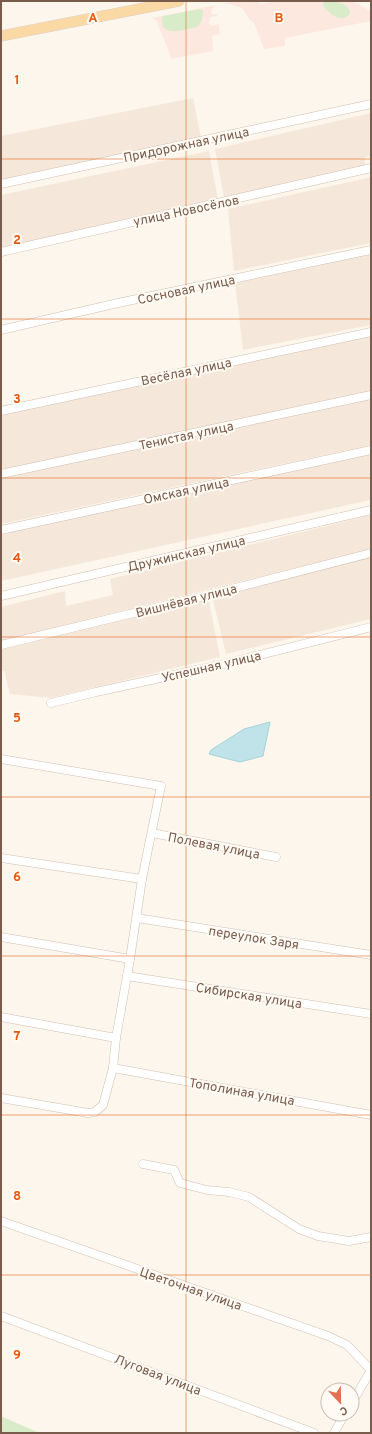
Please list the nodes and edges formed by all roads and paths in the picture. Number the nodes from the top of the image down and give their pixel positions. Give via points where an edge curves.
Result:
1 (179, 1) edge
2 (1, 36) edge
3 (371, 104) edge
4 (371, 168) edge
5 (1, 184) edge
6 (371, 250) edge
7 (1, 252) edge
8 (1, 330) edge
9 (371, 332) edge
10 (371, 395) edge
11 (1, 411) edge
12 (371, 450) edge
13 (1, 474) edge
14 (371, 510) edge
15 (1, 530) edge
16 (371, 553) edge
17 (1, 596) edge
18 (371, 627) edge
19 (1, 645) edge
20 (51, 703) dead end
21 (1, 759) edge
22 (152, 833) junction
23 (276, 857) dead end
24 (1, 858) edge
25 (142, 879) junction
26 (137, 918) junction
27 (1, 937) edge
28 (371, 955) edge
29 (130, 959) junction
30 (127, 976) junction
31 (371, 1014) edge
32 (1, 1018) edge
33 (116, 1038) junction
34 (113, 1068) junction
35 (1, 1098) edge
36 (371, 1114) edge
37 (143, 1164) dead end
38 (1, 1220) edge
39 (371, 1237) edge
40 (1, 1316) edge
41 (371, 1370) edge
42 (360, 1389) edge
43 (341, 1422) edge
44 (314, 1433) edge
45 (334, 1433) edge

1 - 2 main road
3 - 5 street, Придорожная улица
4 - 7 street, улица Новосёлов
6 - 8 street, Сосновая улица
9 - 11 street, Весёлая улица
10 - 13 street, Тенистая улица
12 - 15 street, Омская улица
14 - 17 street, Дружинская улица
16 - 19 street, Вишнёвая улица
18 - 20 street, Успешная улица via 220,665
21 - 22 street via 160,786
22 - 23 street, Полевая улица
22 - 25 street
24 - 25 street
25 - 26 street
26 - 28 street, переулок Заря
26 - 29 street
27 - 29 street
29 - 30 street
30 - 31 street, Сибирская улица
30 - 33 street
32 - 33 street
33 - 34 street
34 - 35 street via 103,1105 95,1112 88,1113
34 - 36 street, Тополиная улица
37 - 39 street via 174,1170 180,1183 249,1197 299,1229 318,1236 349,1242
38 - 41 street, Цветочная улица via 328,1336 347,1345
40 - 44 street, Луговая улица
41 - 42 street
43 - 45 street

